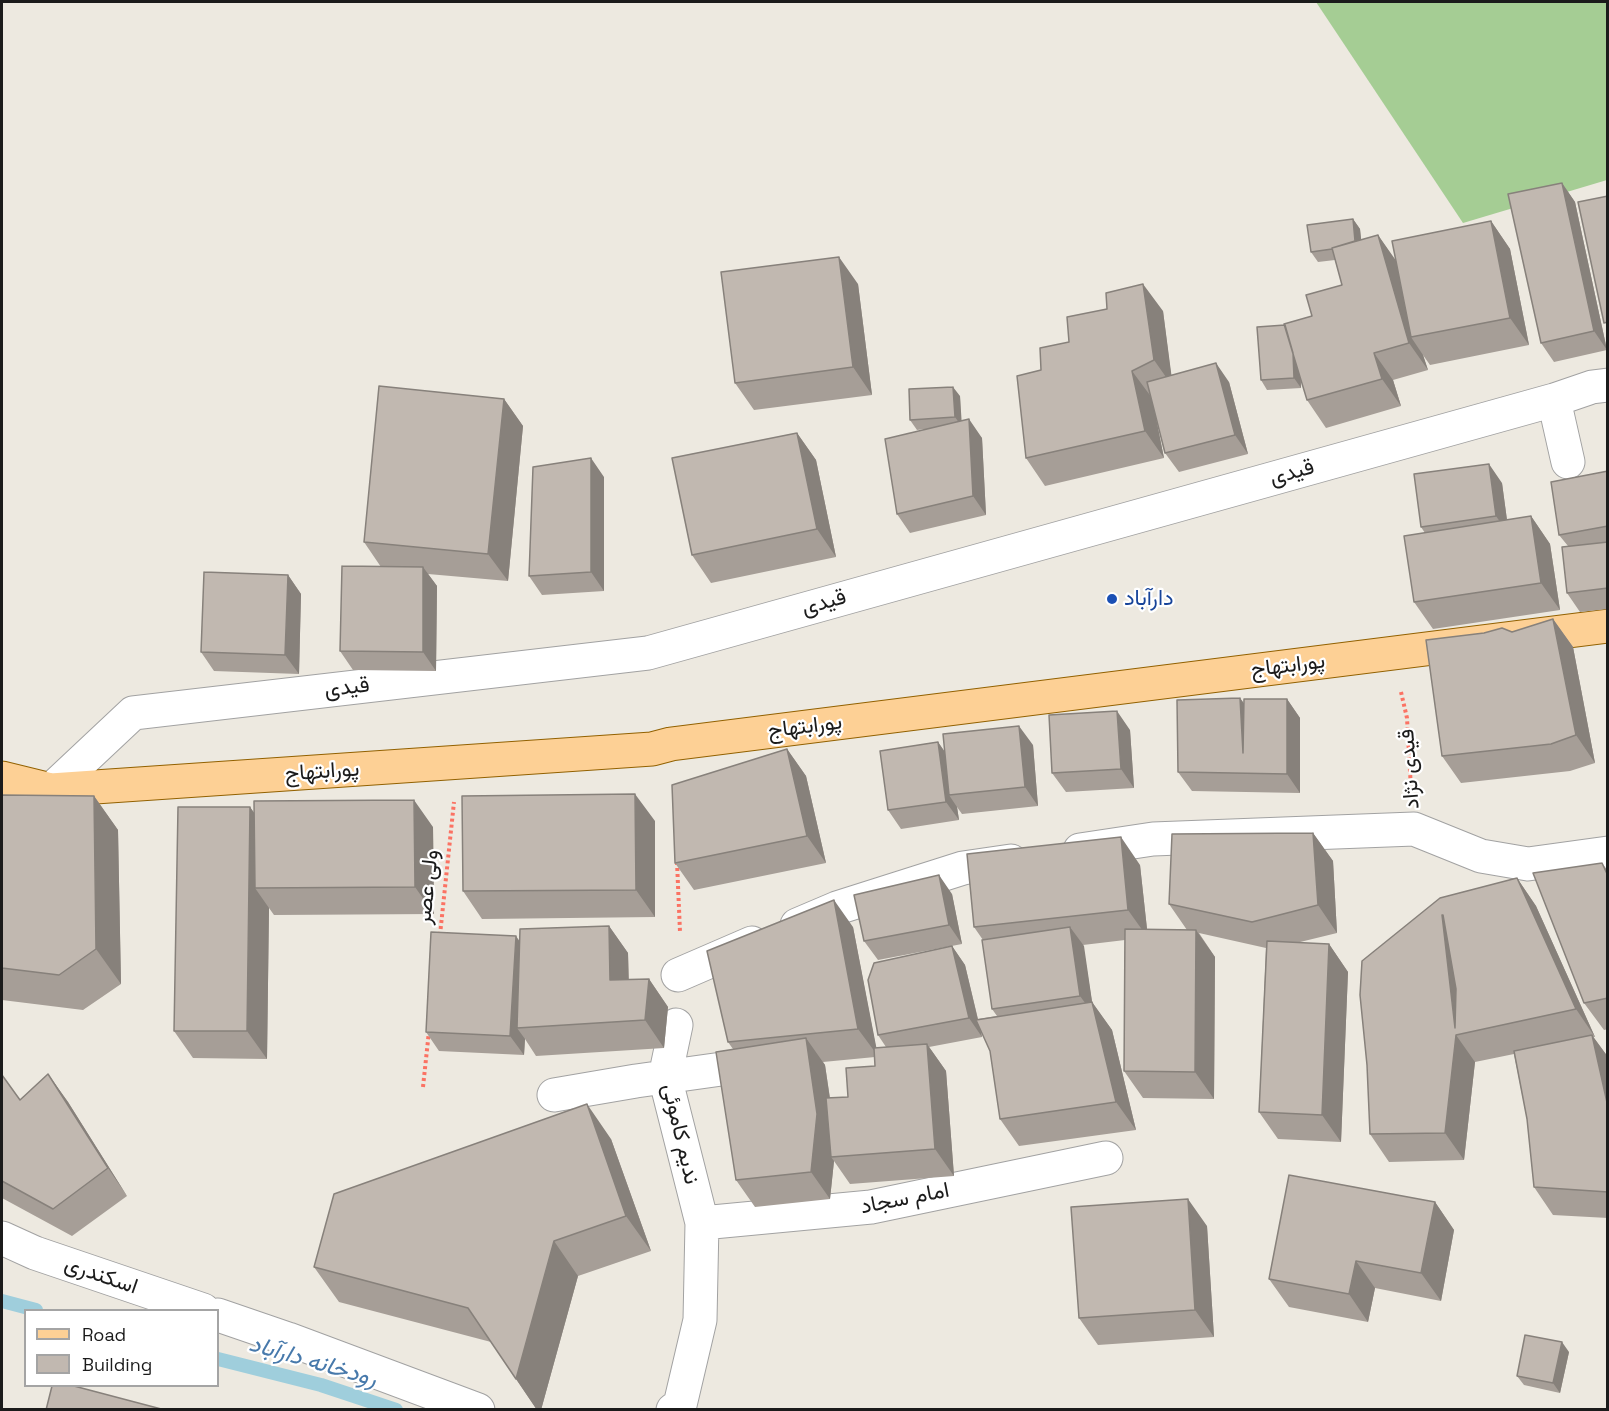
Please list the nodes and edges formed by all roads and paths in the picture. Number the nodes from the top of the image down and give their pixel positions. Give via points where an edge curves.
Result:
1 (1608, 385) edge
2 (1554, 400) junction
3 (1568, 462) dead end
4 (1608, 626) edge
5 (1393, 653) junction
6 (459, 762) junction
7 (2, 778) edge
8 (51, 790) junction
9 (1414, 829) junction
10 (676, 851) edge
11 (1608, 853) edge
12 (440, 936) edge
13 (678, 975) joint
14 (676, 1025) dead end
15 (429, 1029) edge
16 (736, 1068) edge
17 (665, 1077) junction
18 (423, 1087) dead end
19 (554, 1095) dead end
20 (1106, 1158) dead end
21 (702, 1223) junction
22 (2, 1238) edge
23 (197, 1309) edge
24 (219, 1316) edge
25 (478, 1410) edge
26 (673, 1410) edge

1 - 2 street, قیدی
2 - 3 street
2 - 8 street, قیدی via 648,652 134,712
4 - 5 main road, پورابتهاج
5 - 6 main road, پورابتهاج via 652,749
5 - 9 path, قیدی نژاد via 1407,718
6 - 8 main road, پورابتهاج
6 - 12 path, ولی عصر
7 - 8 main road, پورابتهاج
9 - 11 street, قیدی نژاد via 1481,856 1528,864
9 - 13 street via 1153,839 963,868 837,908
10 - 13 path
14 - 17 street, ندیم کاموئی
15 - 18 path
16 - 17 street
17 - 19 street
17 - 21 street, ندیم کاموئی
20 - 21 street, امام سجاد via 871,1207
21 - 26 street, ندیم کاموئی via 700,1320 680,1405
22 - 23 street, اسکندری
24 - 25 street

